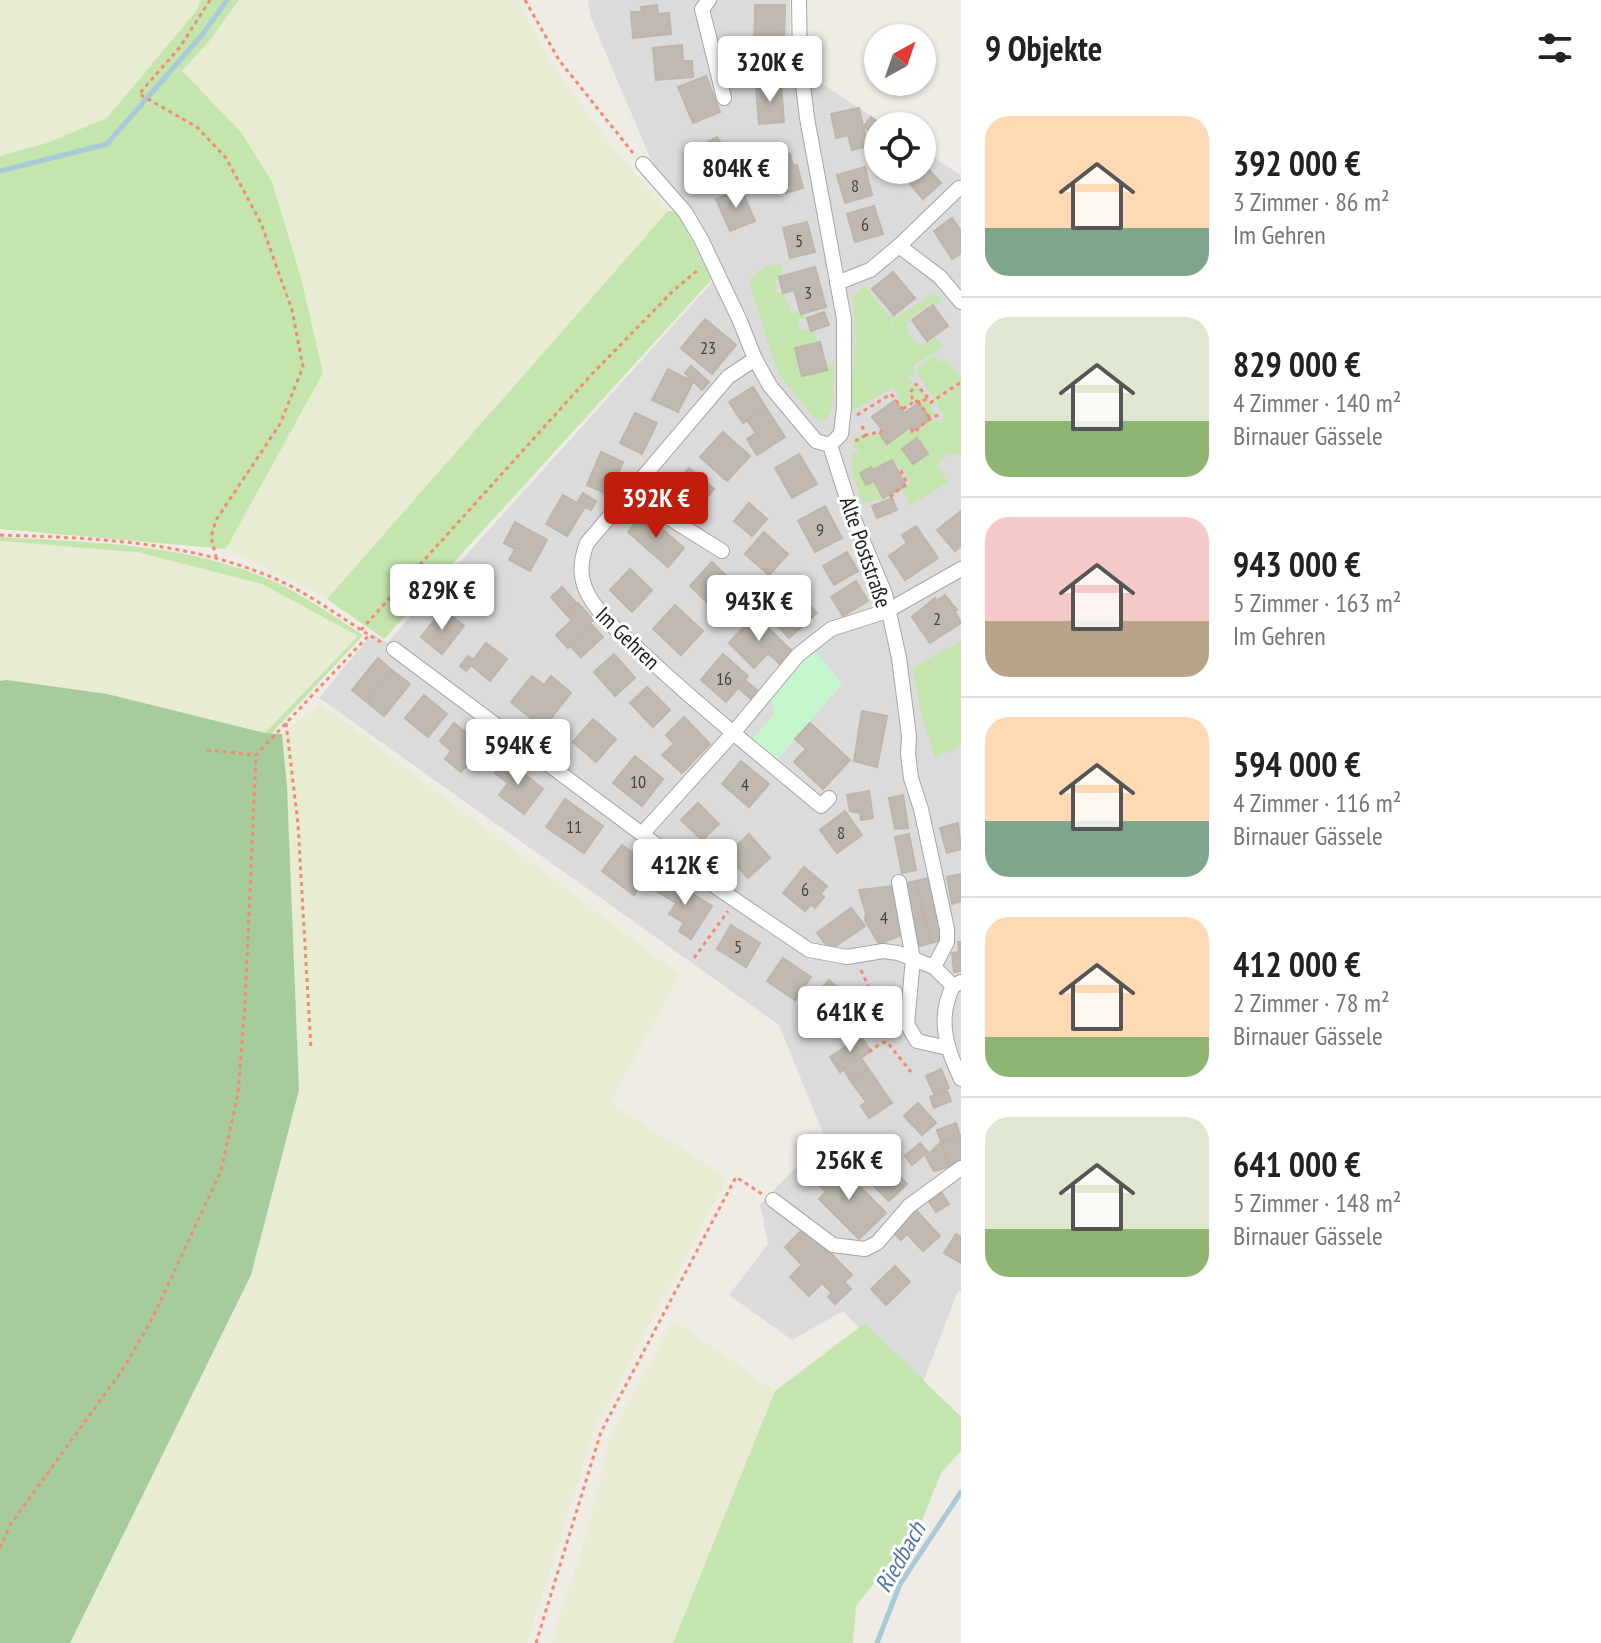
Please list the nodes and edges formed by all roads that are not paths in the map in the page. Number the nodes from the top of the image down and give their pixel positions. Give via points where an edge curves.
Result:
1 (709, 0) edge
2 (799, 0) edge
3 (724, 98) dead end
4 (643, 164) road end
5 (959, 188) dead end
6 (899, 246) junction
7 (837, 283) junction
8 (961, 302) edge
9 (755, 359) junction
10 (830, 445) junction
11 (638, 486) junction
12 (722, 551) dead end
13 (959, 574) edge
14 (887, 611) junction
15 (394, 649) dead end
16 (734, 732) junction
17 (829, 798) dead end
18 (642, 834) junction
19 (899, 882) dead end
20 (913, 959) junction
21 (934, 967) junction
22 (957, 984) edge
23 (948, 1048) junction
24 (961, 1079) edge
25 (961, 1168) edge
26 (773, 1200) road end

1 - 3 street via 702,9
2 - 7 street via 805,104
4 - 9 street via 685,212
5 - 6 street
6 - 7 street via 870,270
6 - 8 street via 940,277
7 - 10 street via 844,319 842,422 841,434
9 - 10 street via 770,386 816,441
9 - 11 street, Im Gehren via 728,377
10 - 14 street, Alte Poststraße
11 - 12 street via 666,516
11 - 16 street, Im Gehren via 587,543 580,560 581,579 609,622
13 - 14 street
14 - 16 street via 831,629 809,646
14 - 21 street, Alte Poststraße via 899,658 911,778 947,929 947,942
15 - 18 street
16 - 17 street, Im Gehren via 821,806
16 - 18 street
18 - 20 street via 809,950 847,957 883,951
19 - 20 street
20 - 21 street
20 - 23 street via 907,1024 917,1041
21 - 22 street
22 - 23 street via 943,1013
23 - 24 street
25 - 26 street via 909,1206 877,1243 865,1249 833,1245

